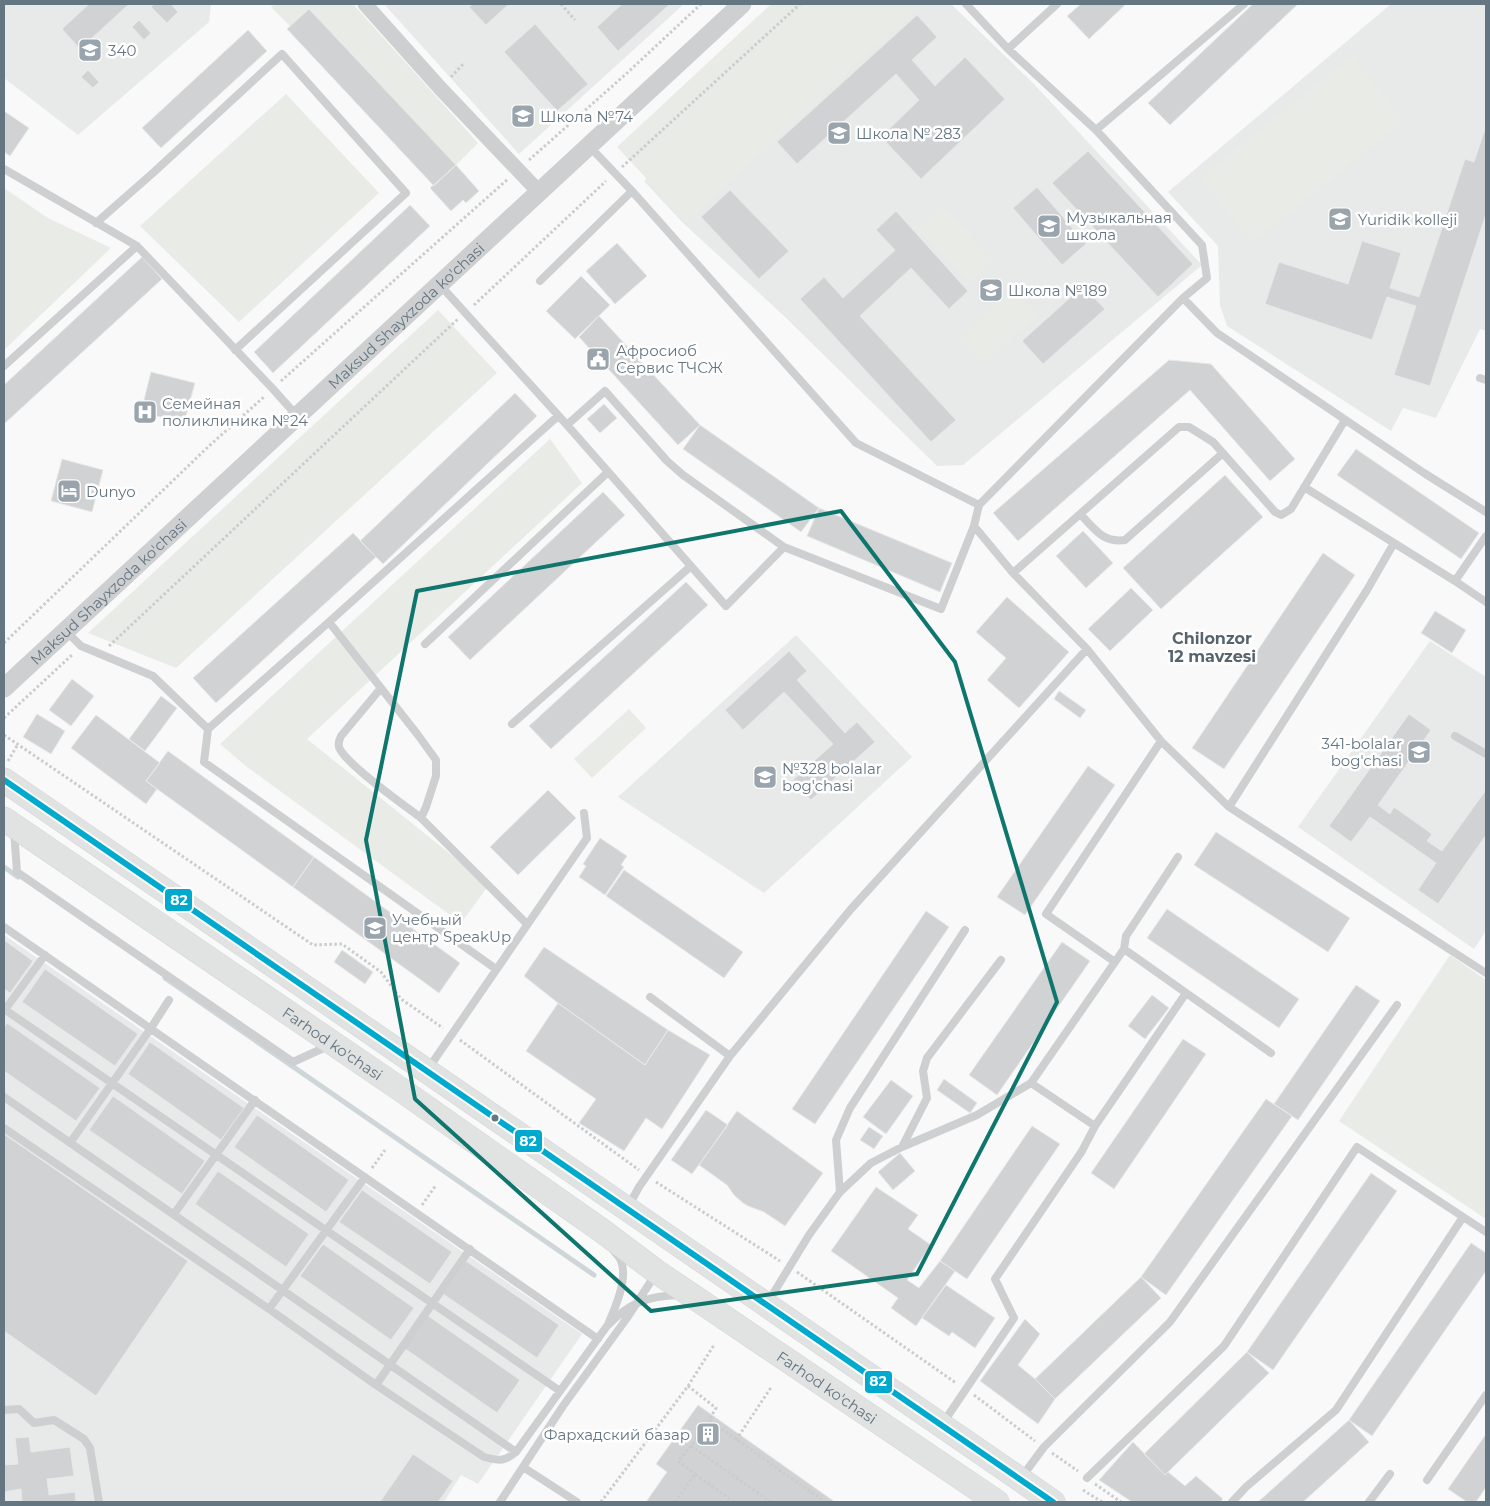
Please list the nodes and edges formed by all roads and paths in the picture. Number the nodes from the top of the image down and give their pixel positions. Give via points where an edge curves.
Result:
1 (365, 4) edge
2 (561, 4) edge
3 (701, 4) edge
4 (742, 4) edge
5 (800, 4) edge
6 (966, 4) edge
7 (1057, 4) edge
8 (1244, 4) edge
9 (575, 20) dead end
10 (1008, 49) junction
11 (464, 63) dead end
12 (440, 88) junction
13 (1096, 130) junction
14 (589, 146) junction
15 (4, 169) edge
16 (517, 171) junction
17 (615, 173) junction
18 (632, 191) junction
19 (539, 192) junction
20 (96, 223) junction
21 (137, 246) junction
22 (540, 281) dead end
23 (439, 284) junction
24 (1183, 298) junction
25 (466, 312) junction
26 (235, 350) junction
27 (4, 366) edge
28 (273, 389) junction
29 (297, 416) junction
30 (558, 416) junction
31 (1346, 420) junction
32 (567, 425) junction
33 (1222, 453) junction
34 (608, 472) junction
35 (1304, 487) junction
36 (979, 505) junction
37 (1486, 512) edge
38 (1080, 514) junction
39 (974, 526) junction
40 (1486, 536) edge
41 (1394, 543) junction
42 (784, 547) junction
43 (691, 566) junction
44 (1014, 573) junction
45 (1455, 581) junction
46 (1486, 602) edge
47 (329, 622) junction
48 (66, 630) junction
49 (4, 644) edge
50 (425, 644) dead end
51 (82, 646) junction
52 (1086, 650) junction
53 (101, 654) junction
54 (4, 688) edge
55 (381, 688) junction
56 (4, 718) edge
57 (512, 724) dead end
58 (208, 729) junction
59 (4, 734) edge
60 (1455, 736) dead end
61 (1161, 741) junction
62 (18, 744) junction
63 (1486, 754) edge
64 (5, 772) edge
65 (1230, 807) junction
66 (584, 813) dead end
67 (421, 818) junction
68 (8, 823) edge
69 (1178, 857) dead end
70 (527, 924) junction
71 (4, 927) edge
72 (965, 930) dead end
73 (1124, 949) junction
74 (45, 955) junction
75 (1001, 960) dead end
76 (1115, 962) junction
77 (496, 969) junction
78 (1486, 973) edge
79 (1186, 993) junction
80 (650, 997) dead end
81 (169, 1000) dead end
82 (1397, 1006) dead end
83 (4, 1010) edge
84 (151, 1028) junction
85 (452, 1034) junction
86 (333, 1043) junction
87 (1271, 1053) dead end
88 (730, 1056) junction
89 (427, 1071) junction
90 (111, 1083) junction
91 (1031, 1083) junction
92 (4, 1097) edge
93 (255, 1100) junction
94 (1094, 1126) junction
95 (4, 1128) edge
96 (70, 1143) junction
97 (902, 1147) junction
98 (385, 1150) dead end
99 (215, 1155) junction
100 (647, 1176) junction
101 (365, 1177) junction
102 (436, 1185) dead end
103 (840, 1192) junction
104 (627, 1209) junction
105 (416, 1212) junction
106 (174, 1214) junction
107 (1463, 1217) junction
108 (601, 1230) junction
109 (326, 1231) junction
110 (1486, 1232) edge
111 (676, 1243) junction
112 (470, 1249) junction
113 (789, 1267) junction
114 (657, 1272) junction
115 (284, 1290) junction
116 (698, 1299) junction
117 (638, 1303) junction
118 (432, 1304) junction
119 (766, 1305) junction
120 (269, 1309) junction
121 (607, 1326) junction
122 (598, 1339) junction
123 (714, 1346) dead end
124 (390, 1364) junction
125 (376, 1385) junction
126 (688, 1386) junction
127 (772, 1386) dead end
128 (966, 1390) junction
129 (560, 1391) junction
130 (1486, 1395) edge
131 (4, 1410) edge
132 (709, 1420) junction
133 (941, 1425) junction
134 (736, 1440) junction
135 (691, 1446) junction
136 (1044, 1447) junction
137 (516, 1452) junction
138 (523, 1467) junction
139 (695, 1474) junction
140 (1390, 1474) dead end
141 (1087, 1478) junction
142 (1020, 1480) junction
143 (1427, 1480) dead end
144 (1081, 1488) dead end
145 (99, 1502) edge
146 (500, 1502) edge
147 (577, 1502) edge
148 (600, 1502) edge
149 (675, 1502) edge
150 (734, 1502) edge
151 (771, 1502) edge
152 (825, 1502) edge
153 (997, 1502) edge
154 (1053, 1502) edge
155 (1102, 1502) edge
156 (1121, 1502) edge
157 (1232, 1502) edge
158 (1369, 1502) edge

1 - 12 street
2 - 9 path
3 - 16 path
4 - 14 street, Maksud Shayxzoda ko'chasi
5 - 17 path
6 - 10 lane
7 - 10 lane
8 - 13 lane
10 - 13 lane
11 - 12 path
12 - 16 street
13 - 24 lane via 1202,245 1207,278
14 - 17 lane
14 - 19 street, Maksud Shayxzoda ko'chasi
15 - 20 lane
16 - 19 street
16 - 28 path
17 - 18 lane
17 - 25 path
18 - 22 lane
18 - 36 lane via 856,443
19 - 23 street, Maksud Shayxzoda ko'chasi
20 - 21 lane
20 - 26 lane via 282,54 406,193
21 - 26 lane
21 - 27 lane
23 - 25 lane
23 - 29 street, Maksud Shayxzoda ko'chasi
24 - 31 lane via 1217,333
24 - 36 lane
25 - 30 lane
25 - 53 path
26 - 28 lane
28 - 29 lane
28 - 49 path via 209,446
29 - 48 street, Maksud Shayxzoda ko'chasi
30 - 32 lane
30 - 47 lane
31 - 35 lane
31 - 37 lane
32 - 34 lane
32 - 42 lane via 604,391 683,475
33 - 35 lane via 1281,515 1291,509
33 - 38 lane via 1213,442 1189,427 1179,427
33 - 38 lane via 1125,540 1106,539
34 - 43 lane
34 - 50 lane
35 - 41 lane
36 - 39 lane
38 - 44 lane
39 - 42 lane via 941,610
39 - 44 lane
40 - 45 lane
41 - 45 lane
41 - 65 lane
42 - 43 lane via 726,606
43 - 57 lane
44 - 52 lane
45 - 46 lane
47 - 55 lane
47 - 58 lane
48 - 51 lane
48 - 54 street, Maksud Shayxzoda ko'chasi
51 - 53 lane
51 - 56 path
52 - 61 lane
52 - 88 lane via 851,910
53 - 58 lane via 153,676
55 - 67 lane via 436,760 436,776
55 - 67 lane via 338,743 360,771
58 - 77 lane via 204,762
59 - 62 path
60 - 63 lane
61 - 65 lane
61 - 76 lane via 1046,914
62 - 64 path
62 - 85 path via 314,945 342,944 381,972 401,999
64 - 89 main road, Farhod ko'chasi
65 - 78 lane
66 - 70 lane via 587,838
67 - 70 lane
68 - 86 main road, Farhod ko'chasi
68 - 86 lane via 17,872 293,1062
69 - 73 lane via 1126,936
70 - 77 lane
71 - 74 lane
72 - 103 lane via 850,1108 836,1140
73 - 76 lane
73 - 79 lane
74 - 83 lane
74 - 84 lane
75 - 97 lane via 927,1058 923,1071 927,1098
76 - 91 lane
77 - 85 lane
79 - 87 lane
79 - 94 lane
80 - 88 lane
81 - 84 lane
82 - 136 lane via 1170,1322
83 - 90 lane
84 - 90 lane
84 - 93 lane
85 - 89 lane
85 - 100 path
86 - 108 main road, Farhod ko'chasi
88 - 100 lane
89 - 104 main road, Farhod ko'chasi
90 - 96 lane
90 - 99 lane
91 - 94 lane
91 - 97 lane via 977,1115
92 - 96 lane
93 - 99 lane
93 - 101 lane
94 - 128 lane via 1082,1151 995,1279 1014,1318
95 - 120 lane
96 - 106 lane
97 - 103 lane via 871,1163
98 - 101 path
99 - 106 lane
99 - 109 lane
100 - 104 lane
100 - 113 path
101 - 105 lane
101 - 109 lane
102 - 105 path
103 - 113 lane
104 - 111 main road, Farhod ko'chasi
105 - 112 lane
106 - 115 lane
107 - 110 lane
107 - 141 lane via 1357,1147 1224,1346
107 - 157 lane via 1336,1410
108 - 114 main road, Farhod ko'chasi
108 - 121 lane via 621,1260 623,1272 616,1306
109 - 115 lane
109 - 118 lane
111 - 114 main road
111 - 119 main road, Farhod ko'chasi
112 - 118 lane
112 - 122 lane
113 - 119 lane
113 - 128 path
114 - 116 main road, Farhod ko'chasi
114 - 117 lane
115 - 120 lane
115 - 124 lane
116 - 117 lane via 679,1295 659,1296
116 - 153 main road, Farhod ko'chasi
117 - 121 lane via 621,1312
117 - 138 lane
118 - 124 lane
118 - 129 lane
119 - 133 main road, Farhod ko'chasi
120 - 125 lane
121 - 122 lane
122 - 129 lane
123 - 126 path
124 - 125 lane
124 - 137 lane
125 - 137 lane via 484,1457 508,1459
126 - 132 path via 716,1408
126 - 148 path
127 - 134 path
128 - 133 lane
128 - 136 path
129 - 137 lane
130 - 143 lane
131 - 145 lane via 19,1409 34,1423 54,1420 84,1438 90,1448
132 - 134 path
132 - 135 path
133 - 142 main road, Farhod ko'chasi
134 - 152 path
135 - 139 path via 678,1461
135 - 151 path
136 - 141 path
136 - 142 lane
138 - 146 lane
138 - 147 lane
139 - 149 path
139 - 150 path
140 - 158 lane
141 - 156 path
142 - 154 main road, Farhod ko'chasi
144 - 155 path

